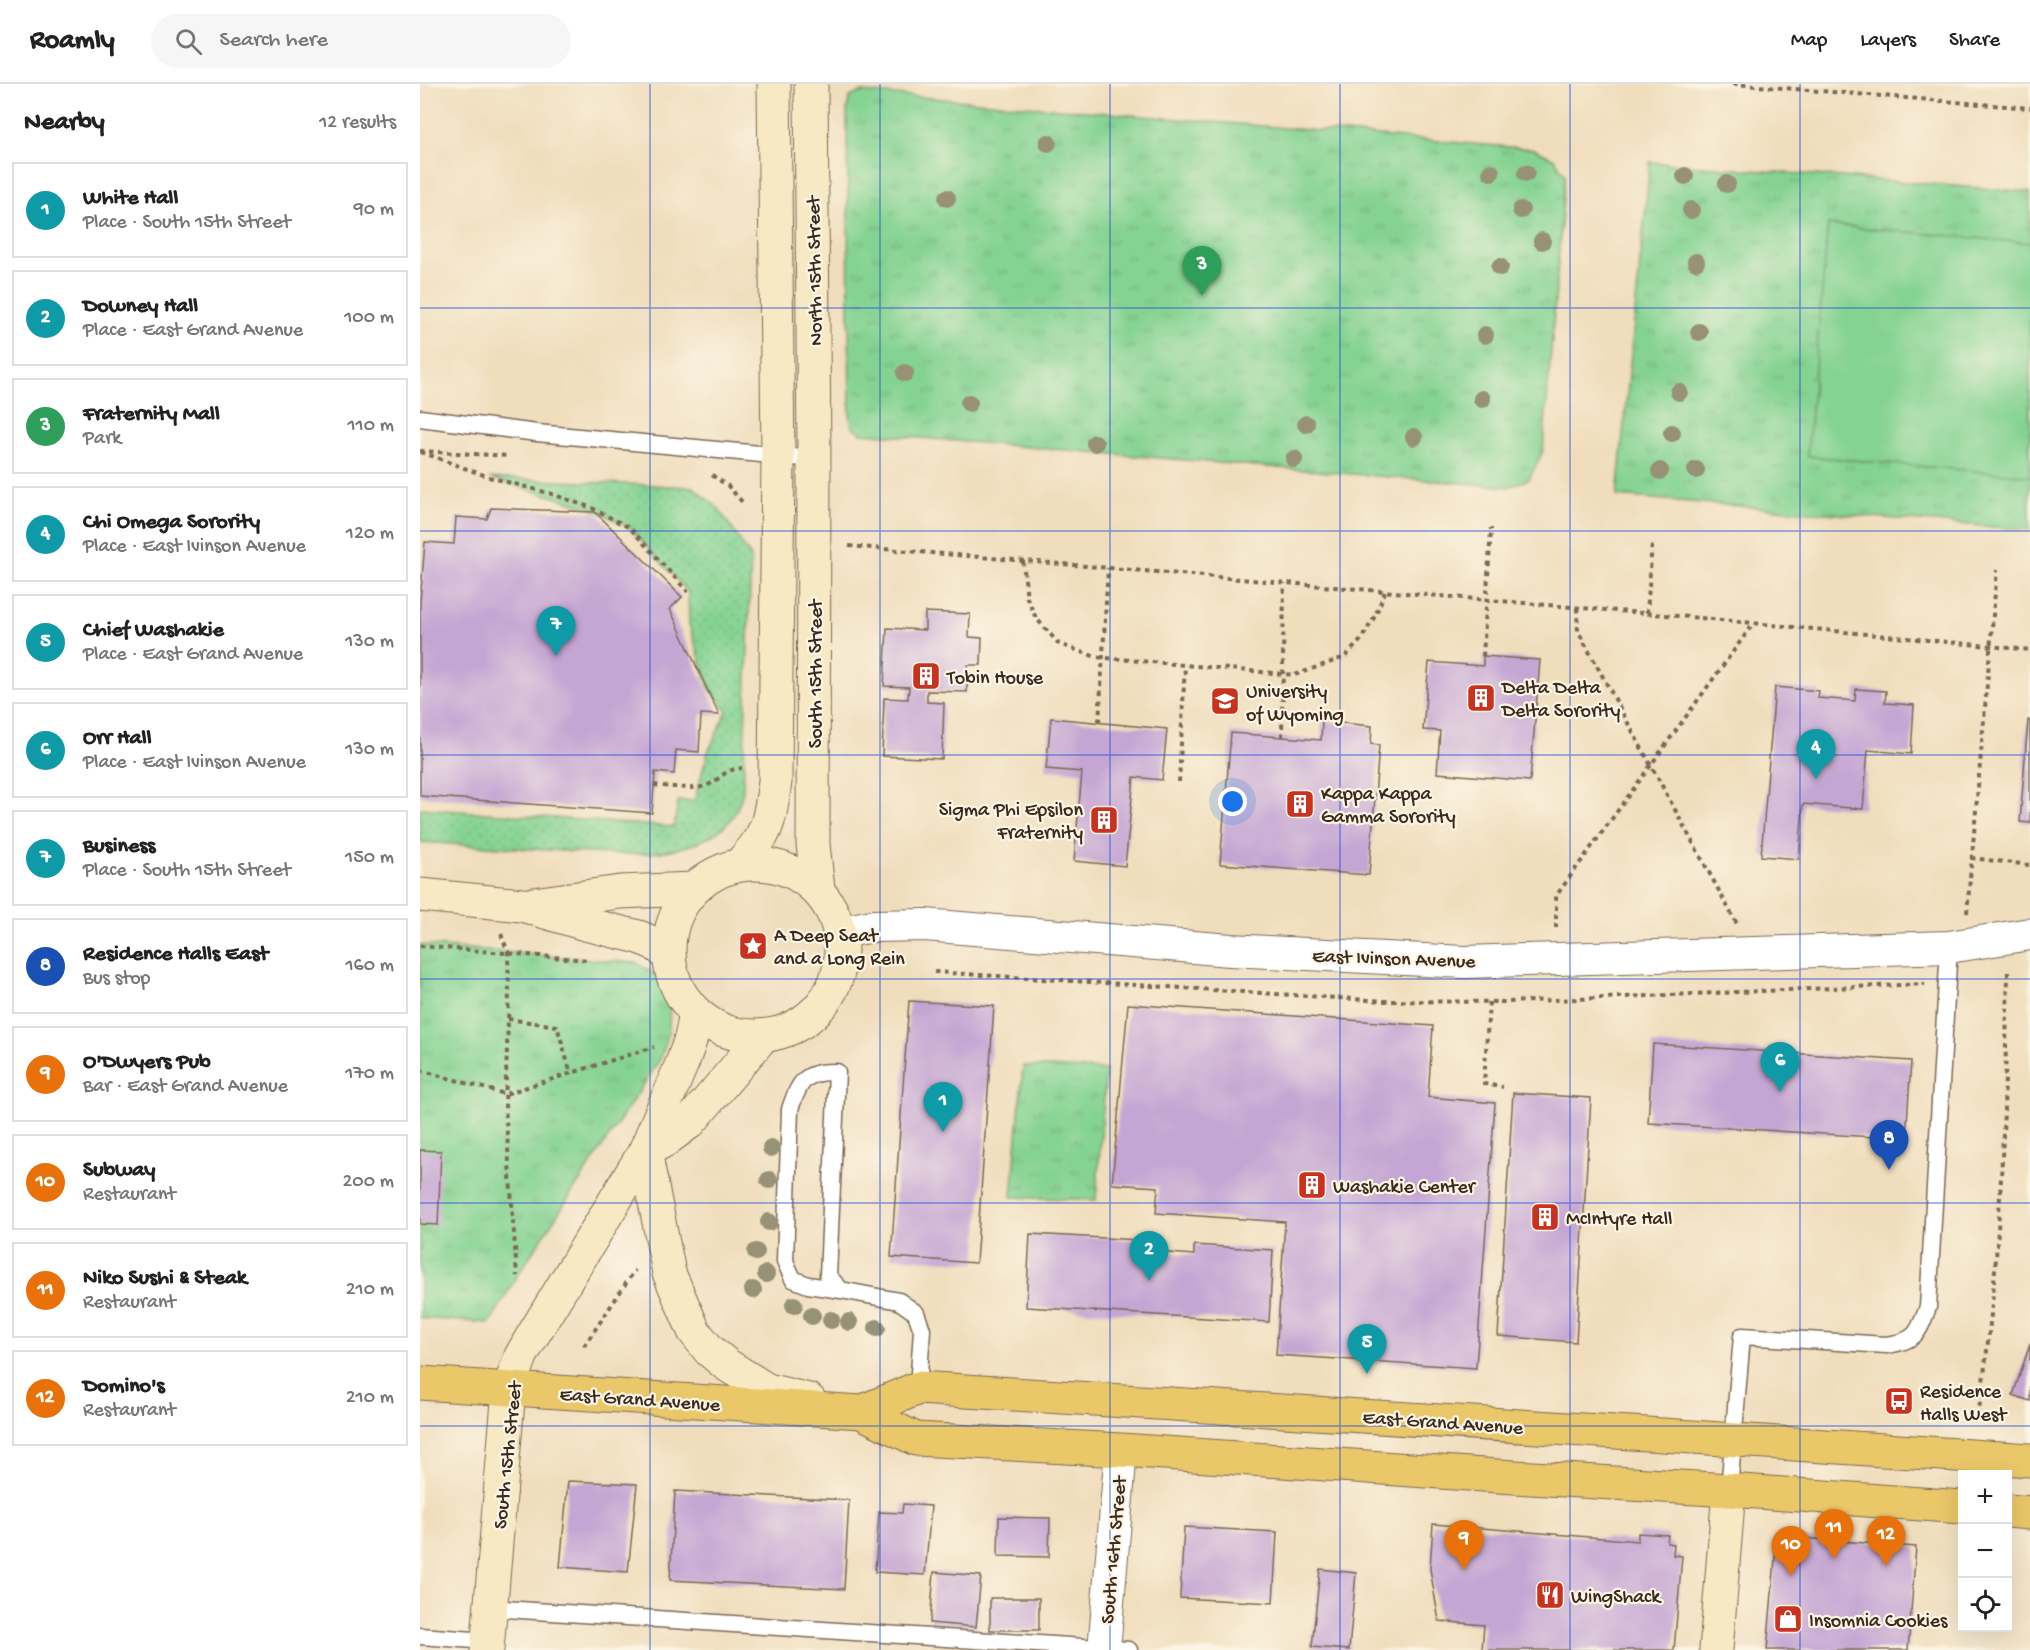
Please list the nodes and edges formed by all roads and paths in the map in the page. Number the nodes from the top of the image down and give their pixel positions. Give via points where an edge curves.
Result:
1 (774, 84) edge
2 (811, 84) edge
3 (1733, 84) edge
4 (2030, 108) edge
5 (420, 418) edge
6 (420, 451) edge
7 (778, 456) junction
8 (514, 457) dead end
9 (814, 459) junction
10 (703, 469) dead end
11 (777, 515) junction
12 (1491, 528) dead end
13 (1652, 543) dead end
14 (849, 546) dead end
15 (1023, 561) junction
16 (1108, 568) junction
17 (1997, 570) dead end
18 (1284, 583) junction
19 (688, 592) dead end
20 (1385, 592) junction
21 (1487, 600) junction
22 (1577, 608) junction
23 (1647, 614) junction
24 (1754, 623) junction
25 (1991, 647) junction
26 (2030, 650) edge
27 (1484, 656) dead end
28 (1103, 658) junction
29 (1185, 665) junction
30 (1283, 674) junction
31 (1099, 722) dead end
32 (1282, 737) dead end
33 (1651, 765) junction
34 (749, 768) dead end
35 (1179, 782) dead end
36 (654, 785) dead end
37 (1971, 858) junction
38 (740, 864) junction
39 (2030, 866) edge
40 (693, 889) junction
41 (818, 889) junction
42 (420, 895) edge
43 (488, 901) junction
44 (522, 905) junction
45 (841, 932) junction
46 (2030, 934) edge
47 (1956, 945) junction
48 (420, 946) edge
49 (1752, 952) junction
50 (508, 953) junction
51 (669, 956) junction
52 (1556, 959) junction
53 (594, 961) dead end
54 (2008, 972) dead end
55 (1489, 1002) dead end
56 (696, 1013) junction
57 (508, 1019) junction
58 (764, 1036) junction
59 (658, 1046) dead end
60 (420, 1070) edge
61 (571, 1074) junction
62 (1503, 1087) dead end
63 (505, 1094) junction
64 (645, 1151) junction
65 (640, 1267) dead end
66 (517, 1276) dead end
67 (841, 1290) junction
68 (584, 1346) dead end
69 (420, 1383) edge
70 (918, 1388) junction
71 (509, 1389) junction
72 (861, 1412) junction
73 (1978, 1416) dead end
74 (1733, 1439) junction
75 (1121, 1450) junction
76 (2030, 1460) edge
77 (1729, 1490) junction
78 (1958, 1507) edge
79 (2012, 1511) edge
80 (2030, 1512) edge
81 (490, 1608) junction
82 (420, 1636) edge
83 (487, 1646) edge
84 (1113, 1649) edge
85 (1716, 1650) edge

1 - 7 main road, North 15th Street
2 - 9 main road, North 15th Street
3 - 4 path
5 - 7 lane
6 - 8 path
6 - 19 path via 592,508 630,528
7 - 9 lane
7 - 11 main road, South 15th Street
9 - 41 main road, South 15th Street via 813,844
10 - 11 path via 728,486 748,508
11 - 38 main road, South 15th Street via 775,782 769,824
12 - 21 path
13 - 23 path
14 - 15 path
15 - 16 path
15 - 28 path via 1027,598 1036,618 1059,644
16 - 18 path
16 - 28 path
17 - 25 path
18 - 20 path
18 - 30 path
20 - 21 path
20 - 30 path via 1361,640 1345,657 1295,675
21 - 22 path
21 - 27 path
22 - 23 path
22 - 33 path via 1578,631
23 - 24 path
24 - 25 path
24 - 33 path
25 - 26 path
25 - 37 path
28 - 29 path
28 - 31 path
29 - 30 path
29 - 35 path
30 - 32 path
33 - 49 path
33 - 52 path via 1556,896
34 - 36 path via 732,769 699,787
37 - 39 path
37 - 47 path
38 - 40 main road, South 15th Street via 710,876
38 - 41 main road, South 15th Street via 771,865 791,871
40 - 44 main road via 620,892
40 - 51 main road, South 15th Street via 672,925
41 - 45 main road, South 15th Street
42 - 43 main road
43 - 44 main road
43 - 50 path
44 - 51 main road via 639,937
45 - 52 street, East Ivinson Avenue via 873,926 925,925 1230,950 1464,962
45 - 58 main road, South 15th Street via 839,973 831,992 803,1022
46 - 47 street, East Ivinson Avenue
47 - 49 street, East Ivinson Avenue
47 - 74 lane via 1928,1307 1919,1331 1905,1343 1886,1345 1742,1336
48 - 50 path
49 - 52 street, East Ivinson Avenue
50 - 53 path
50 - 57 path
51 - 56 main road, South 15th Street via 677,987
54 - 73 path via 2002,1180 1988,1349
55 - 62 path via 1484,1084
56 - 58 main road, South 15th Street via 722,1030
56 - 64 main road, South 15th Street via 683,1061
57 - 61 path via 557,1026
57 - 63 path
58 - 64 main road, South 15th Street via 690,1122
59 - 61 path
60 - 63 path
61 - 63 path
63 - 66 path
64 - 71 main road, South 15th Street via 530,1340
64 - 72 main road via 669,1273 694,1331 727,1365 767,1390
65 - 68 path
67 - 67 lane via 828,1276 837,1072 822,1072 807,1076 790,1109 785,1261 793,1279
67 - 70 lane via 899,1301 916,1313 922,1330
69 - 71 main road, East Grand Avenue
70 - 72 main road, East Grand Avenue
70 - 74 main road, East Grand Avenue
71 - 72 main road, East Grand Avenue
71 - 81 main road, South 15th Street
72 - 75 main road, East Grand Avenue via 916,1439
74 - 76 main road, East Grand Avenue
74 - 77 lane
75 - 77 main road, East Grand Avenue
75 - 84 street, South 16th Street
77 - 78 main road, East Grand Avenue
77 - 85 main road
79 - 80 main road
81 - 83 main road, South 15th Street
81 - 84 lane
82 - 83 lane

